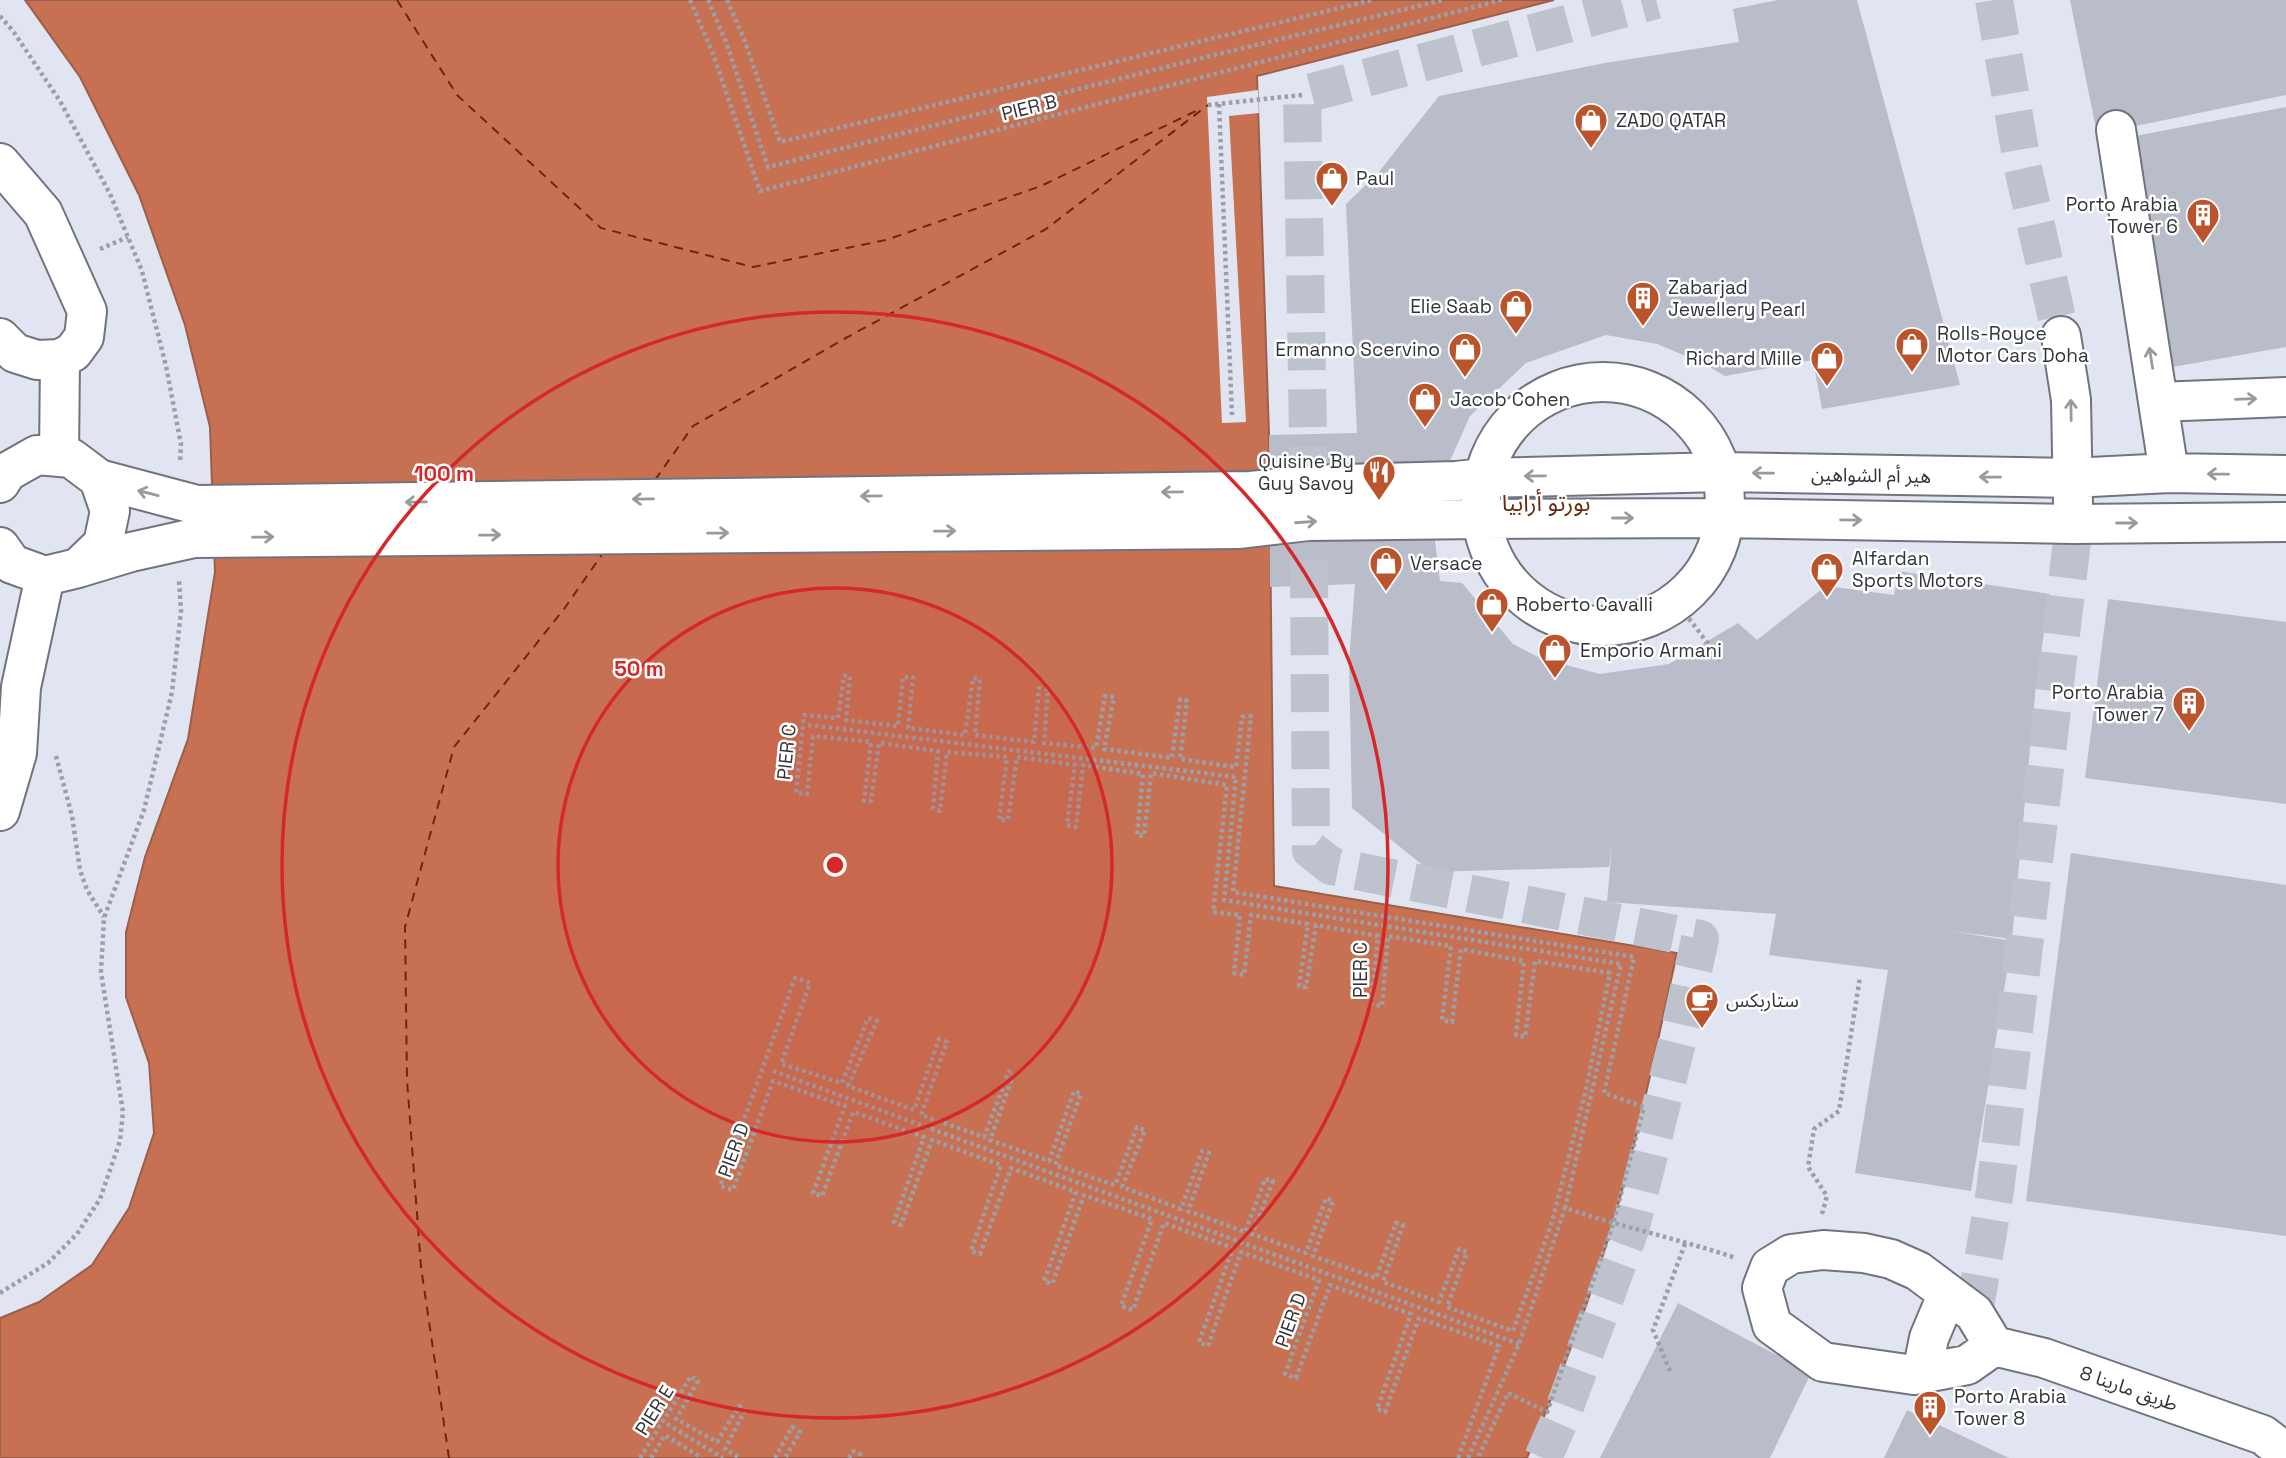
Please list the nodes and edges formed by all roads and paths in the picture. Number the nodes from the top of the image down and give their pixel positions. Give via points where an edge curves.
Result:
1 (691, 0) edge
2 (708, 0) edge
3 (727, 0) edge
4 (1373, 0) edge
5 (1443, 0) edge
6 (1502, 0) edge
7 (0, 16) edge
8 (1301, 95) dead end
9 (1219, 104) junction
10 (1208, 105) dead end
11 (2116, 130) dead end
12 (0, 163) edge
13 (2061, 336) tunnel mouth
14 (0, 338) edge
15 (60, 359) junction
16 (2286, 397) edge
17 (2158, 402) junction
18 (1232, 415) dead end
19 (59, 457) junction
20 (1722, 472) junction
21 (2169, 473) junction
22 (2286, 475) edge
23 (2072, 478) junction
24 (99, 479) junction
25 (1470, 479) junction
26 (0, 484) edge
27 (1725, 518) junction
28 (1469, 520) junction
29 (187, 521) junction
30 (2286, 522) edge
31 (2074, 524) junction
32 (0, 547) edge
33 (62, 572) junction
34 (1676, 602) junction
35 (1723, 663) dead end
36 (808, 725) dead end
37 (54, 745) dead end
38 (2, 796) edge
39 (104, 918) junction
40 (1860, 977) dead end
41 (773, 1071) dead end
42 (1565, 1208) junction
43 (1552, 1222) joint
44 (1613, 1224) junction
45 (1686, 1241) junction
46 (1813, 1251) junction
47 (1770, 1267) junction
48 (0, 1293) edge
49 (1947, 1295) junction
50 (1519, 1344) junction
51 (1994, 1346) junction
52 (1670, 1371) dead end
53 (1922, 1373) junction
54 (667, 1424) dead end
55 (2278, 1440) edge
56 (640, 1458) edge
57 (651, 1458) edge
58 (702, 1458) edge
59 (723, 1458) edge
60 (740, 1458) edge
61 (775, 1458) edge
62 (785, 1458) edge
63 (849, 1458) edge
64 (858, 1458) edge
65 (1458, 1458) edge
66 (1468, 1458) edge
67 (1478, 1458) edge

1 - 6 path, PIER B via 760,191
2 - 5 path via 768,167
3 - 4 path, PIER B via 780,142
7 - 29 path via 60,101 110,194 142,271 181,444
8 - 9 path
9 - 10 path
9 - 18 path
17 -> 11 street
12 - 15 street via 43,213 87,311 84,337 73,352
23 -> 13 street via 2071,400
14 - 15 street via 15,353 37,360
15 - 19 street
17 -> 16 street
17 - 21 street
19 - 24 street via 71,458
19 - 26 street via 37,456 7,472
23 -> 20 street, هير أم الشواهين
20 -> 25 street, هير أم الشواهين
20 - 25 street via 1702,430 1668,399 1625,383 1578,384 1535,402 1502,435
20 - 27 street
22 -> 21 street, هير أم الشواهين
21 - 23 street, هير أم الشواهين
23 - 31 street
29 -> 24 street
24 - 33 street via 110,511 103,544
25 - 28 street
25 -> 29 street, هير أم الشواهين via 1240,491
28 -> 27 street
27 -> 31 street
27 - 34 street via 1717,550 1700,579
29 -> 28 street via 1238,529 1308,522
28 - 34 street via 1505,578 1527,600 1555,616 1585,624 1617,625 1648,617
29 - 33 street
29 - 39 path via 172,692 144,810
31 -> 30 street
32 - 33 street via 12,564
33 - 38 street via 21,687 17,753
34 - 35 path
36 - 42 path via 1236,776 1224,900 1621,964
37 - 39 path via 80,870
39 - 48 path via 101,972 123,1112 120,1141 100,1199 77,1234 48,1263
40 - 46 path via 1839,1111 1814,1129 1808,1167 1827,1196
41 - 50 path
42 - 44 path
42 - 50 path
43 - 44 path, PIER C via 1610,973 1535,961 1525,1037 1516,1035 1524,961 1461,949 1452,1022 1442,1020 1451,946 1388,936 1382,1006 1371,1004 1378,936 1316,925 1306,987 1298,986 1308,924 1251,915 1244,975 1234,973 1240,915 1213,912 1227,785 1151,773 1144,836 1137,835 1143,774 1083,765 1076,827 1067,825 1075,765 1017,757 1008,820 999,820 1007,757 947,751 940,811 933,808 938,751 879,743 871,801 864,801 870,741 813,736 807,794 796,793 804,715 838,718 844,676 850,677 846,720 898,726 903,677 913,677 908,729 965,735 973,678 980,679 975,735 1034,742 1039,688 1048,690 1044,743 1096,748 1105,696 1114,696 1104,750 1172,758 1180,699 1187,701 1180,759 1236,767 1242,717 1251,716 1233,892 1634,957 1604,1093 1644,1107
43 - 65 path, PIER D via 1513,1331 1447,1307 1467,1252 1459,1249 1439,1302 1383,1282 1403,1225 1396,1223 1376,1278 1313,1256 1333,1201 1326,1199 1307,1253 1252,1234 1273,1181 1265,1180 1245,1232 1188,1211 1209,1153 1202,1151 1181,1209 1122,1187 1145,1130 1138,1127 1115,1185 1055,1165 1081,1094 1074,1091 1049,1161 990,1140 1014,1073 1009,1071 984,1137 921,1115 947,1042 940,1039 914,1110 848,1086 877,1021 869,1018 842,1083 780,1064 810,983 795,978 720,1186 733,1190 773,1080 845,1106 813,1193 822,1196 853,1112 924,1138 894,1222 901,1225 932,1140 1002,1165 971,1251 980,1254 1011,1168 1076,1192 1044,1282 1052,1284 1084,1195 1152,1219 1121,1306 1133,1310 1164,1223 1233,1248 1199,1342 1208,1346 1241,1252 1319,1280 1285,1374 1296,1378 1330,1285 1411,1314 1377,1409 1385,1412 1419,1318 1499,1346
44 - 45 path
44 - 67 path via 1547,1412 1508,1393
45 - 47 path
45 - 52 path via 1653,1330
46 - 47 street via 1791,1254
46 - 49 street via 1891,1259 1918,1271
47 - 53 street via 1762,1288 1772,1325 1800,1347 1823,1362 1914,1376
49 - 51 street via 1974,1313
49 - 53 street via 1929,1338
50 - 66 path
51 - 53 street via 1968,1365
51 - 55 street, طريق مارينا 8
54 - 59 path
56 - 60 path, PIER E via 691,1377 698,1381 676,1419 717,1442 739,1406 745,1410 725,1448
57 - 58 path, PIER E via 665,1435
61 - 62 path via 792,1427 800,1432
63 - 64 path via 853,1451 860,1454

